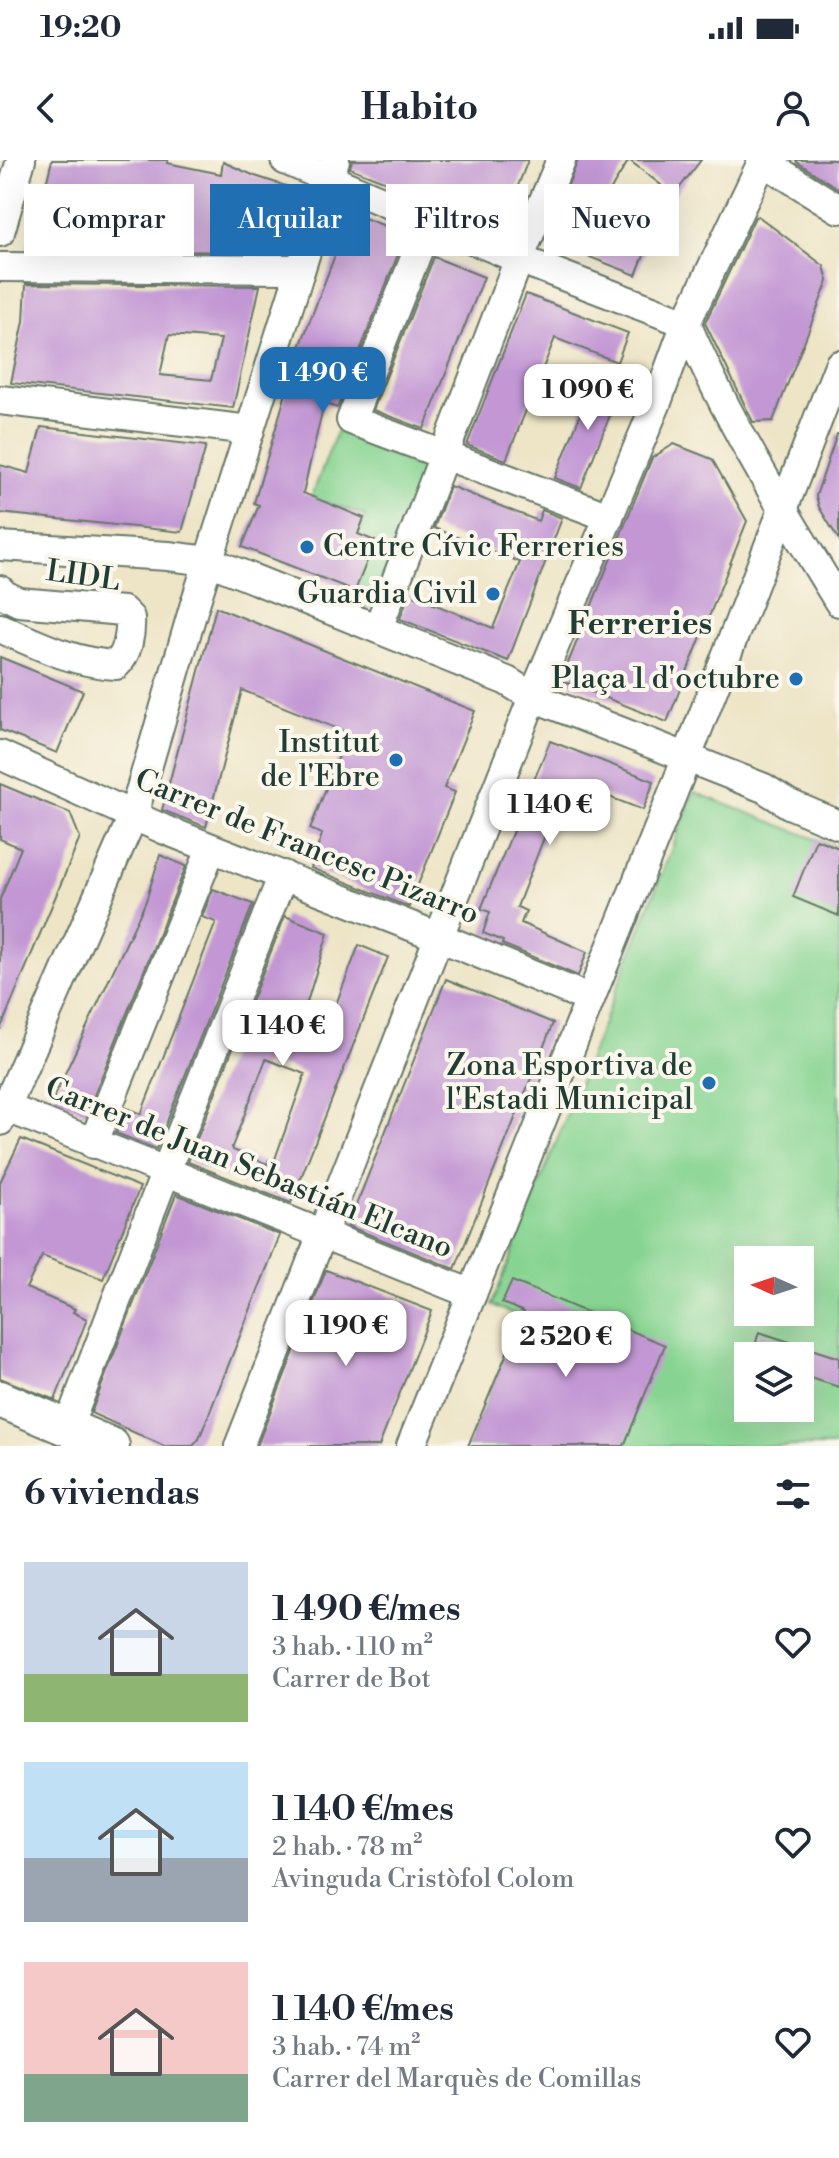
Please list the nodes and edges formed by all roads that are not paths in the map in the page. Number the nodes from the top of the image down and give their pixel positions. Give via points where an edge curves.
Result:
1 (21, 160) edge
2 (285, 160) edge
3 (561, 160) edge
4 (762, 160) edge
5 (332, 169) edge
6 (386, 197) edge
7 (839, 209) edge
8 (0, 232) edge
9 (416, 256) edge
10 (512, 256) edge
11 (519, 259) junction
12 (0, 267) edge
13 (300, 269) junction
14 (686, 323) junction
15 (839, 365) edge
16 (0, 400) edge
17 (250, 430) junction
18 (444, 457) junction
19 (783, 508) junction
20 (609, 517) junction
21 (0, 546) edge
22 (209, 561) junction
23 (0, 590) edge
24 (839, 602) edge
25 (0, 628) edge
26 (378, 628) junction
27 (533, 697) junction
28 (0, 755) edge
29 (686, 757) junction
30 (764, 788) junction
31 (839, 812) edge
32 (133, 816) junction
33 (839, 825) edge
34 (211, 849) junction
35 (283, 875) junction
36 (439, 937) junction
37 (590, 999) junction
38 (2, 1111) edge
39 (93, 1144) junction
40 (166, 1171) junction
41 (322, 1233) junction
42 (472, 1294) junction
43 (0, 1399) edge
44 (68, 1427) junction
45 (111, 1446) edge
46 (239, 1446) edge
47 (411, 1446) edge

1 - 8 street
2 - 5 street
3 - 11 street
4 - 7 street
4 - 14 street
5 - 6 street
5 - 13 street
9 - 18 street via 351,420
10 - 11 street
11 - 14 street
11 - 18 street
12 - 13 street
13 - 17 street
14 - 19 street via 707,372
14 - 20 street
15 - 19 street
16 - 17 street
17 - 22 street
18 - 20 street
18 - 26 street
19 - 24 street
19 - 29 street
20 - 27 street
21 - 22 street
22 - 26 street
22 - 32 street
23 - 25 street, LIDL via 19,602 123,611 130,627 123,659 116,665 70,658
26 - 27 street via 507,681
27 - 29 street
27 - 36 street
28 - 32 street, Carrer de Francesc Pizarro
29 - 30 street
29 - 37 street
30 - 31 street
30 - 33 street
32 - 34 street, Carrer de Francesc Pizarro
32 - 38 street
34 - 35 street, Carrer de Francesc Pizarro
34 - 39 street
35 - 36 street, Carrer de Francesc Pizarro
35 - 40 street
36 - 37 street, Carrer de Francesc Pizarro
36 - 41 street
37 - 42 street
38 - 39 street, Carrer de Juan Sebastián Elcano
39 - 40 street, Carrer de Juan Sebastián Elcano
40 - 41 street, Carrer de Juan Sebastián Elcano
40 - 44 street
41 - 42 street, Carrer de Juan Sebastián Elcano
41 - 46 street
42 - 47 street
43 - 44 main road
44 - 45 main road

